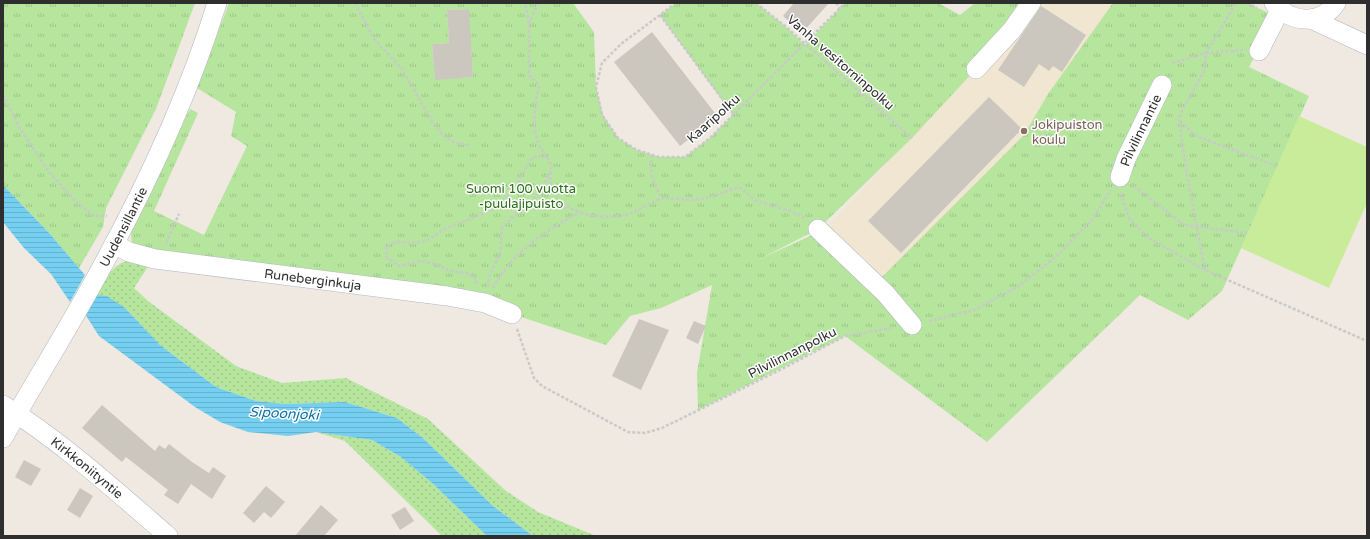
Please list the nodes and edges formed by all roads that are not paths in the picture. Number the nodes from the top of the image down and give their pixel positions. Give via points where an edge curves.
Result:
1 (218, 3) edge
2 (1031, 3) edge
3 (1336, 3) edge
4 (1277, 6) edge
5 (1310, 19) junction
6 (1367, 45) edge
7 (1259, 51) road end
8 (976, 69) dead end
9 (1162, 85) dead end
10 (1120, 177) road end
11 (818, 229) road end
12 (114, 244) junction
13 (512, 314) road end
14 (912, 325) road end
15 (10, 409) edge
16 (3, 438) edge
17 (168, 536) edge

1 - 12 street, Uudensillantie via 197,66 168,134 115,220
2 - 8 street via 1012,30
3 - 5 street via 1323,15
4 - 5 street via 1289,16
4 - 7 street
5 - 6 street
9 - 10 street, Pilvilinnantie via 1126,158
11 - 14 street via 886,294
12 - 13 street, Runeberginkuja via 129,252 160,259 485,302
12 - 15 street, Uudensillantie via 71,322
15 - 16 street, Uudensillantie
15 - 17 street, Kirkkoniityntie via 101,478

